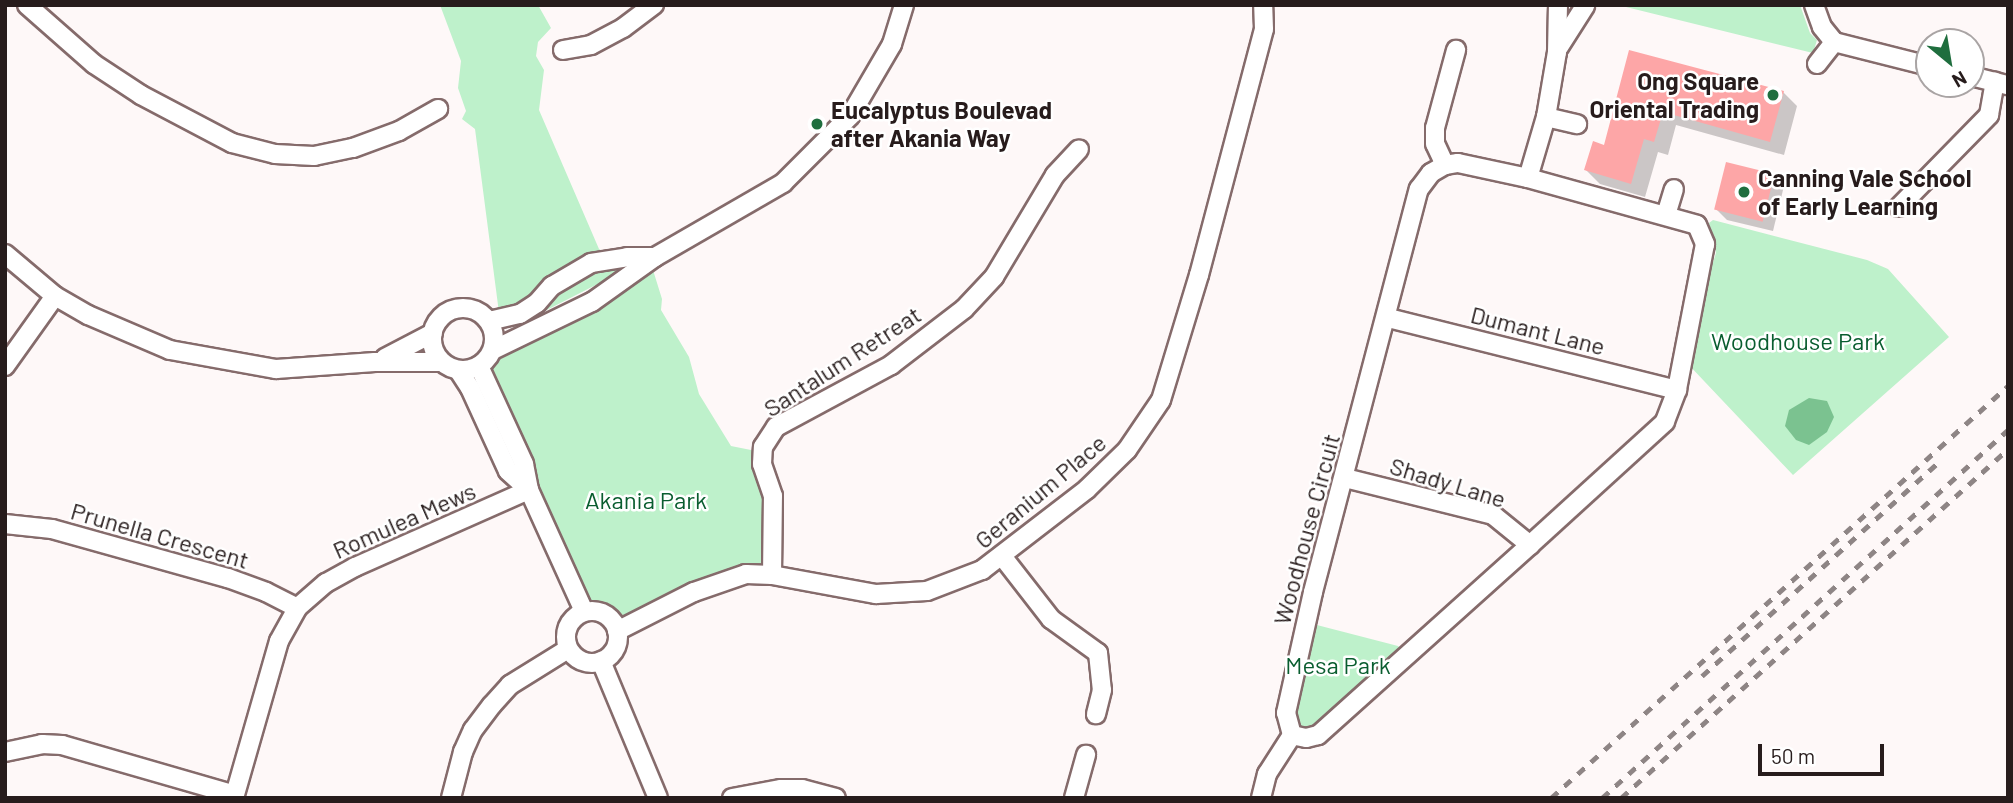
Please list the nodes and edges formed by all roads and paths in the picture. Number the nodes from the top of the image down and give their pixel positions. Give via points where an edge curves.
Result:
1 (27, 5) edge
2 (654, 5) edge
3 (904, 5) edge
4 (1263, 5) edge
5 (1558, 5) edge
6 (1569, 5) edge
7 (1585, 5) edge
8 (1814, 5) edge
9 (1834, 43) junction
10 (563, 50) dead end
11 (1456, 50) dead end
12 (1557, 51) junction
13 (1915, 63) edge
14 (1818, 64) dead end
15 (2001, 84) edge
16 (438, 109) dead end
17 (1546, 117) junction
18 (1577, 124) dead end
19 (1079, 149) dead end
20 (1445, 165) junction
21 (1528, 178) junction
22 (1674, 189) dead end
23 (1899, 206) dead end
24 (1666, 215) junction
25 (5, 254) edge
26 (655, 257) junction
27 (55, 296) junction
28 (1388, 318) junction
29 (489, 321) junction
30 (433, 333) junction
31 (493, 350) junction
32 (375, 362) junction
33 (441, 362) junction
34 (5, 366) edge
35 (479, 366) junction
36 (459, 371) junction
37 (1676, 390) junction
38 (1345, 478) junction
39 (529, 490) junction
40 (5, 524) edge
41 (1530, 545) junction
42 (1002, 556) junction
43 (772, 575) junction
44 (297, 608) junction
45 (584, 611) junction
46 (617, 631) junction
47 (568, 649) junction
48 (601, 662) junction
49 (1096, 714) dead end
50 (1292, 735) junction
51 (5, 752) edge
52 (1086, 755) dead end
53 (234, 796) edge
54 (451, 798) edge
55 (658, 798) edge
56 (732, 798) edge
57 (836, 798) edge
58 (1074, 798) edge
59 (1261, 798) edge

1 - 16 street via 94,64 141,95 232,143 275,154 314,156 353,148 399,131
2 - 10 street via 592,44
3 - 26 street via 892,44 850,116 783,183
4 - 42 street, Geranium Place via 1264,29 1161,400 1127,450
5 - 12 street
6 - 7 street
7 - 12 street
8 - 9 street
9 - 13 street
9 - 14 street
11 - 20 street via 1435,128 1435,144
12 - 17 street
15 - 23 street via 1989,115
17 - 18 street
17 - 21 street
19 - 43 street, Santalum Retreat via 1055,175 994,277 964,309 891,365 776,427 763,447 762,464 773,496
20 - 21 street via 1458,163
20 - 28 street, Woodhouse Circuit via 1431,173 1419,189
21 - 24 street
22 - 24 street
24 - 37 street via 1697,225 1705,244
25 - 27 street
26 - 29 street via 591,263 552,286 520,314
26 - 31 street via 593,302
27 - 32 street via 170,350 276,369
27 - 34 street
28 - 37 street, Dumant Lane
28 - 38 street, Woodhouse Circuit
29 - 30 street via 471,309 460,308 441,317
29 - 31 street
30 - 32 street
30 - 33 street via 434,351
31 - 35 street
32 - 33 street
33 - 36 street
35 - 36 street
35 - 39 street via 524,464
36 - 39 street via 508,471
37 - 41 street via 1665,422
38 - 41 street, Shady Lane via 1493,515
38 - 50 street, Woodhouse Circuit via 1286,713
39 - 44 street, Romulea Mews via 355,567 326,583
39 - 45 street
40 - 44 street, Prunella Crescent via 52,529 228,578
41 - 50 street via 1318,735
42 - 43 street, Geranium Place via 982,570 927,591 876,594
42 - 49 street via 1051,619 1098,653 1102,690
43 - 46 street, Geranium Place via 746,574 694,592
44 - 53 street, Romulea Mews via 279,641
45 - 46 street via 602,612
45 - 47 street via 567,627
46 - 48 street via 617,645
47 - 48 street via 583,662
47 - 54 street via 510,685 492,705 463,752
48 - 55 street
50 - 59 street via 1268,774
51 - 53 street via 42,744 62,746
52 - 58 street
56 - 57 street via 792,789

